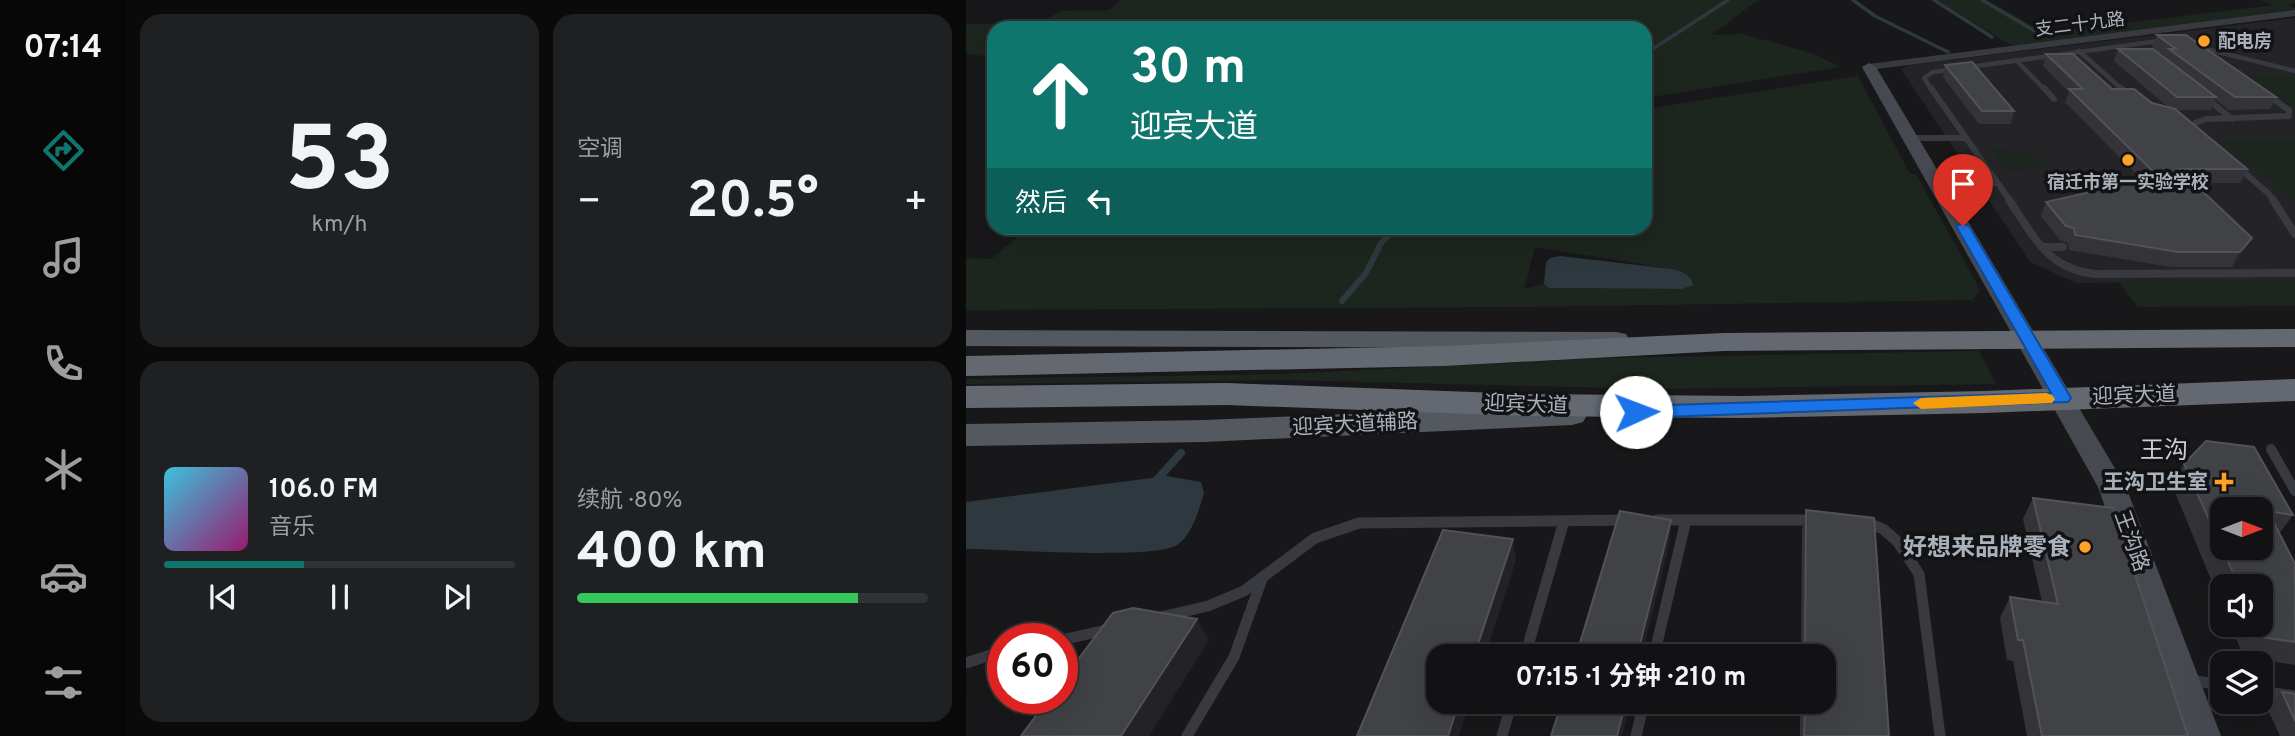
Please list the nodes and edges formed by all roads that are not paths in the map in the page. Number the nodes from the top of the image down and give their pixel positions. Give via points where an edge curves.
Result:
1 (2295, 13) edge
2 (2173, 39) edge
3 (2135, 44) junction
4 (2079, 51) junction
5 (2146, 52) edge
6 (2016, 60) junction
7 (2221, 62) edge
8 (1870, 67) joint
9 (2295, 71) edge
10 (2255, 86) edge
11 (2199, 94) edge
12 (2054, 99) dead end
13 (2139, 103) edge
14 (2232, 119) junction
15 (2182, 120) edge
16 (2195, 123) junction
17 (1911, 138) junction
18 (1965, 138) junction
19 (2208, 141) edge
20 (2236, 165) edge
21 (1937, 183) junction
22 (1997, 183) junction
23 (2295, 234) edge
24 (2042, 247) junction
25 (2063, 247) dead end
26 (2295, 272) edge
27 (966, 338) edge
28 (2295, 338) edge
29 (2028, 339) junction
30 (1724, 342) junction
31 (966, 366) edge
32 (2295, 390) edge
33 (966, 397) edge
34 (2063, 398) junction
35 (1743, 407) junction
36 (966, 435) edge
37 (2271, 449) dead end
38 (2295, 491) edge
39 (1834, 519) edge
40 (1848, 519) edge
41 (1686, 520) junction
42 (1564, 521) junction
43 (1262, 579) junction
44 (1146, 621) edge
45 (1121, 626) edge
46 (1078, 636) edge
47 (1528, 644) edge
48 (1657, 644) edge
49 (987, 656) edge
50 (966, 663) edge
51 (2183, 679) junction
52 (2210, 683) edge
53 (2273, 693) edge
54 (2295, 696) edge
55 (1508, 714) edge
56 (1641, 714) edge
57 (1187, 736) edge
58 (1502, 736) edge
59 (1636, 736) edge
60 (1940, 736) edge
61 (2203, 736) edge

1 - 8 street, 支二十九路
2 - 3 lane
3 - 4 lane
3 - 5 lane
4 - 6 lane
4 - 13 lane
6 - 12 lane
6 - 18 lane via 1925,75
7 - 9 lane via 2195,44
8 - 17 street, 王沟路
10 - 14 lane via 2290,113 2278,118
11 - 14 lane
14 - 16 lane
15 - 16 lane
16 - 19 lane via 2194,129
17 - 18 lane
17 - 21 street, 王沟路
18 - 22 lane
20 - 23 lane via 2269,194
21 - 22 lane
21 - 29 street, 王沟路
22 - 24 lane
24 - 25 lane
24 - 26 lane via 2060,267 2084,273
27 - 30 main road
28 - 29 highway
29 - 30 highway
29 - 34 street, 王沟路
30 - 31 highway via 1444,356
32 - 34 highway, 迎宾大道
33 - 35 highway, 迎宾大道 via 1227,394
34 - 35 highway, 迎宾大道
34 - 51 street, 王沟路 via 2112,486
35 - 36 main road, 迎宾大道辅路 via 1204,432
37 - 38 lane
39 - 41 lane
40 - 60 lane via 1867,522 1896,538 1919,574
41 - 42 lane
41 - 48 lane
42 - 43 lane via 1359,523 1315,538
42 - 47 lane
43 - 44 lane via 1244,592 1208,606
43 - 57 lane via 1234,657
45 - 46 lane
49 - 50 lane
51 - 52 lane
51 - 61 street, 王沟路
53 - 54 lane
55 - 58 lane
56 - 59 lane

